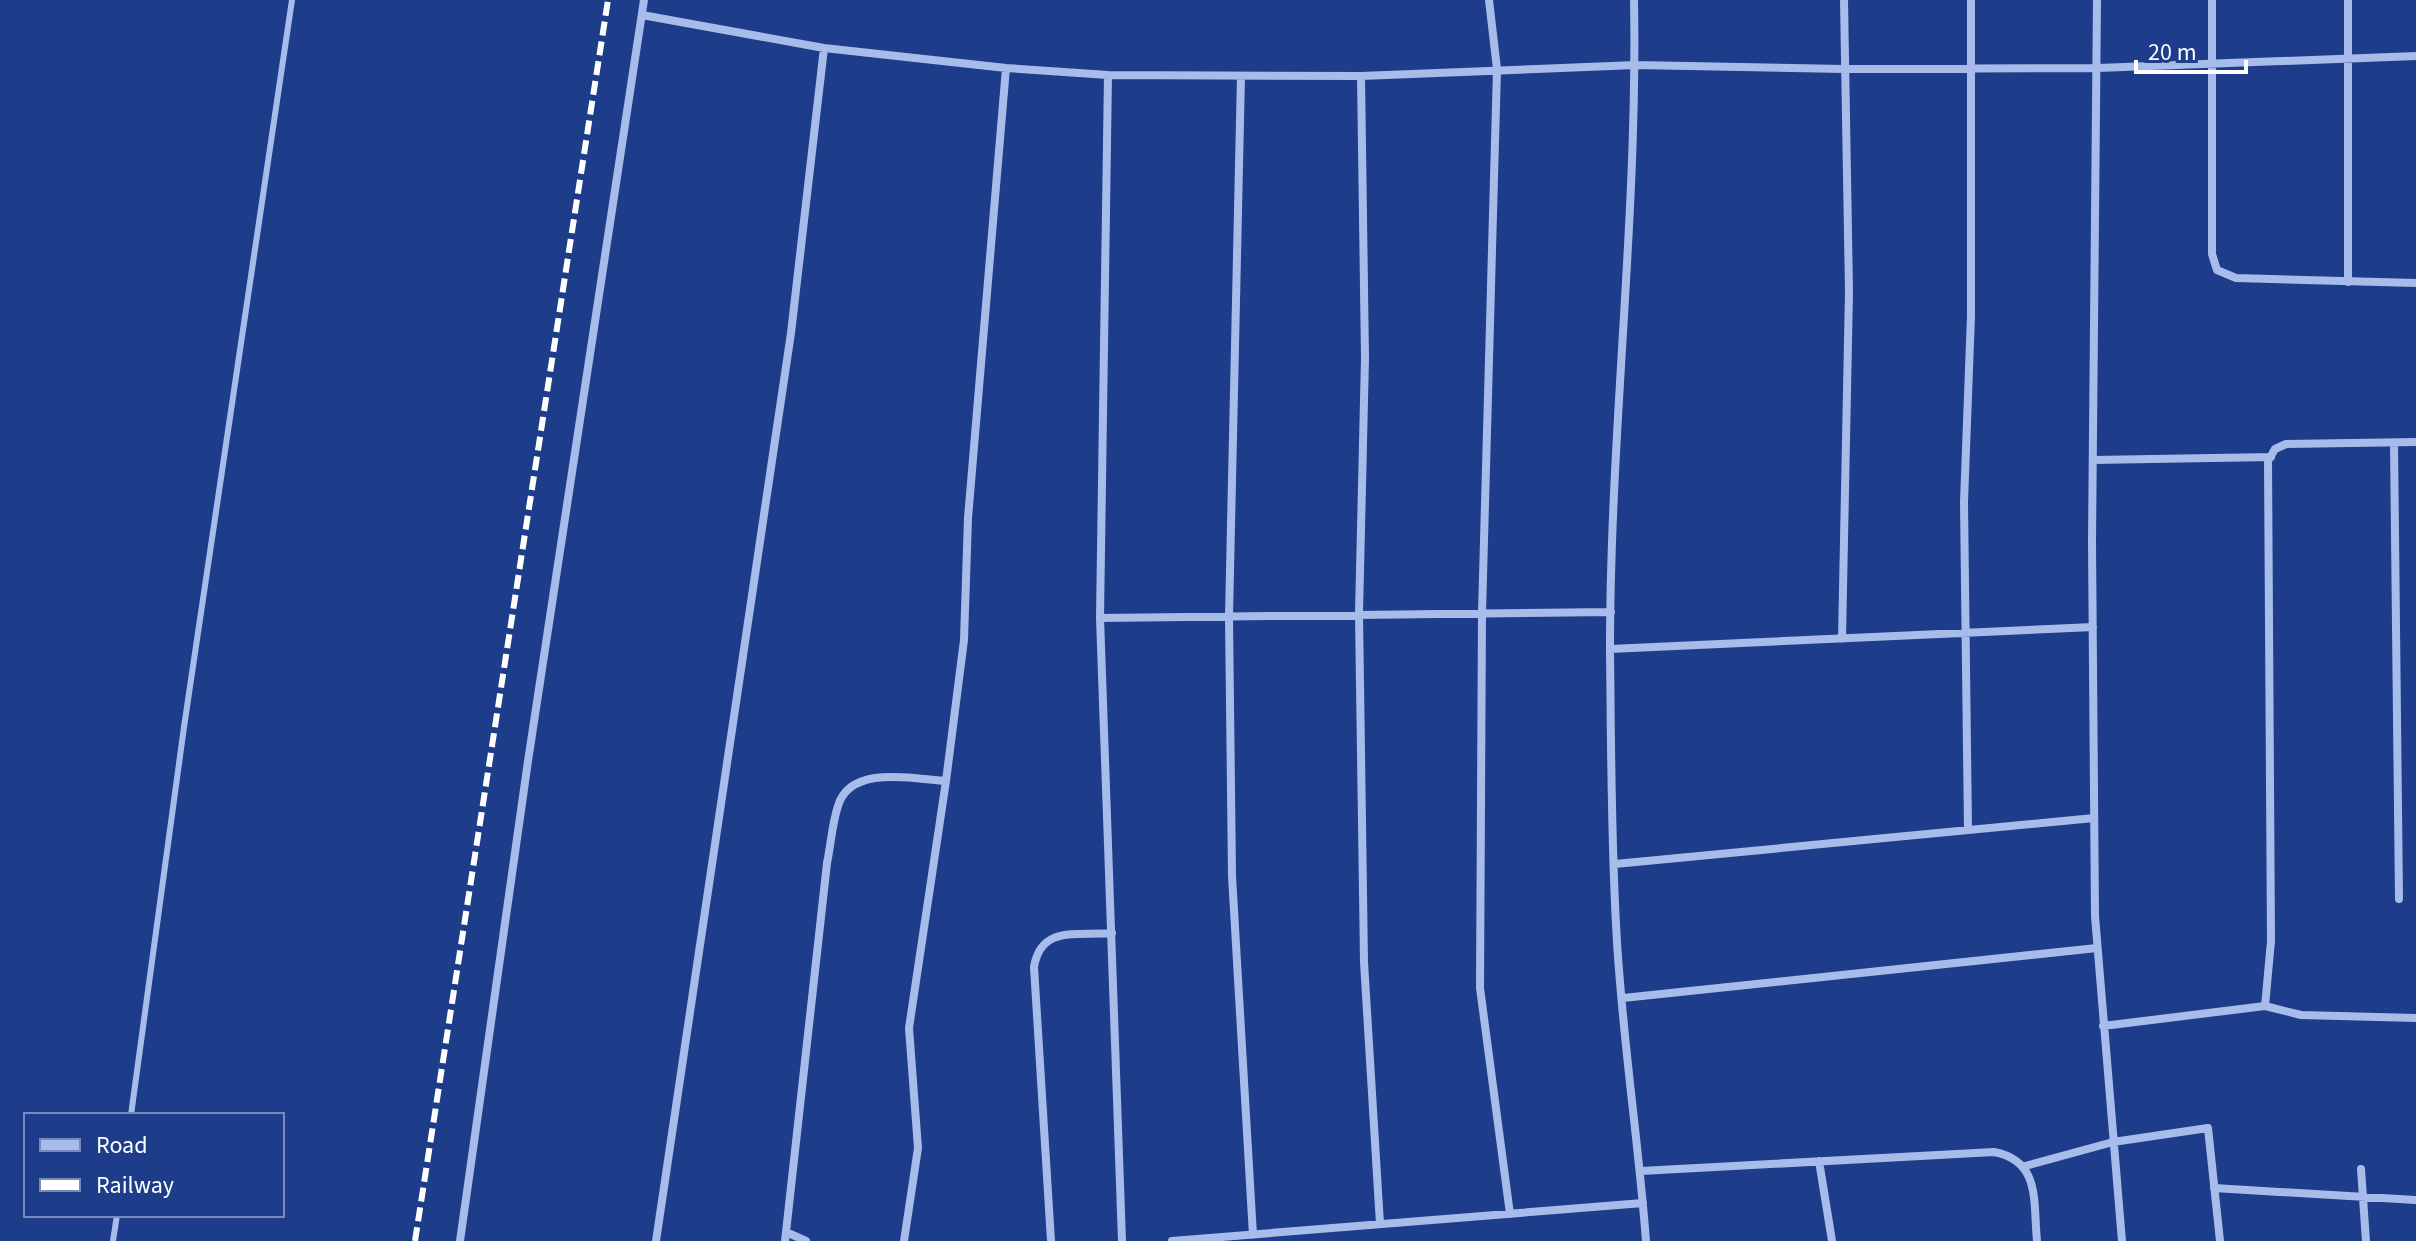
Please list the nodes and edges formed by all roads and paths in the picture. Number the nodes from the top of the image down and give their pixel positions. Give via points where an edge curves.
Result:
1 (292, 0) edge
2 (644, 0) edge
3 (1489, 0) edge
4 (1634, 0) edge
5 (1844, 0) edge
6 (1971, 0) edge
7 (2097, 0) edge
8 (2212, 0) edge
9 (2348, 0) edge
10 (642, 15) junction
11 (824, 48) junction
12 (2416, 56) edge
13 (2348, 57) junction
14 (2211, 61) junction
15 (1636, 65) junction
16 (1006, 68) junction
17 (1969, 68) junction
18 (2098, 68) junction
19 (1497, 69) junction
20 (1844, 69) junction
21 (1108, 75) junction
22 (1241, 76) junction
23 (1361, 76) junction
24 (2348, 282) junction
25 (2416, 283) edge
26 (2416, 442) edge
27 (2394, 443) junction
28 (2271, 457) junction
29 (2093, 460) junction
30 (1611, 612) junction
31 (1482, 613) junction
32 (1359, 614) junction
33 (1229, 616) junction
34 (1100, 618) junction
35 (2093, 627) junction
36 (1964, 633) junction
37 (1842, 639) junction
38 (1610, 649) junction
39 (946, 781) junction
40 (2094, 818) junction
41 (1968, 830) junction
42 (1615, 864) junction
43 (2399, 899) dead end
44 (1112, 933) junction
45 (2097, 948) junction
46 (1623, 998) junction
47 (2265, 1006) junction
48 (2416, 1018) edge
49 (2103, 1026) junction
50 (131, 1113) edge
51 (2113, 1142) junction
52 (1819, 1161) junction
53 (2025, 1166) junction
54 (2361, 1169) dead end
55 (1641, 1171) junction
56 (2214, 1188) junction
57 (2363, 1199) junction
58 (2416, 1200) edge
59 (1643, 1203) junction
60 (1510, 1214) junction
61 (117, 1217) edge
62 (1380, 1224) junction
63 (1253, 1235) junction
64 (786, 1236) edge
65 (113, 1241) edge
66 (460, 1241) edge
67 (656, 1241) edge
68 (806, 1241) edge
69 (904, 1241) edge
70 (1051, 1241) edge
71 (1122, 1241) edge
72 (1172, 1241) edge
73 (1646, 1241) edge
74 (1832, 1241) edge
75 (2037, 1241) edge
76 (2122, 1241) edge
77 (2220, 1241) edge
78 (2366, 1241) edge

1 - 50 lane
2 - 10 street
3 - 19 street
4 - 15 street
5 - 20 street
6 - 17 street
7 - 18 street
8 - 14 street
9 - 13 street
10 - 11 street
10 - 66 street
11 - 16 street
11 - 67 street via 791,333
12 - 13 street
13 - 14 street
13 - 24 street
14 - 18 street
14 - 24 street via 2212,254 2217,270 2236,278
15 - 19 street
15 - 20 street
15 - 30 street
16 - 21 street
16 - 39 street via 971,473 964,640
17 - 18 street
17 - 20 street
17 - 36 street via 1971,316
18 - 29 street
19 - 23 street
19 - 31 street
20 - 37 street via 1849,292
21 - 22 street
21 - 34 street
22 - 23 street
22 - 33 street
23 - 32 street via 1365,358
24 - 25 street
26 - 27 street
27 - 28 street via 2286,444
27 - 43 street
28 - 29 street
28 - 47 street via 2266,477 2271,941
29 - 35 street
30 - 31 street
30 - 38 street
31 - 32 street
31 - 60 street via 1480,988
32 - 33 street
32 - 62 street via 1364,962
33 - 34 street
33 - 63 street via 1232,876
34 - 44 street
35 - 36 street
35 - 40 street
36 - 37 street
36 - 41 street
37 - 38 street
38 - 42 street
39 - 64 street via 868,779 838,803
39 - 69 street via 909,1028 918,1148
40 - 41 street
40 - 45 street
41 - 42 street
42 - 46 street
44 - 70 street via 1050,937 1036,953
44 - 71 street
45 - 46 street
45 - 49 street
46 - 55 street
47 - 48 street via 2301,1015
47 - 49 street
49 - 51 street
51 - 53 street
51 - 56 street via 2208,1128
51 - 76 street
52 - 53 street via 1994,1152 2013,1156
52 - 55 street
52 - 74 street
53 - 75 street
54 - 57 street
55 - 59 street
56 - 57 street
56 - 77 street
57 - 58 street
57 - 78 street
59 - 60 street
59 - 73 street
60 - 62 street
61 - 65 lane
62 - 63 street
63 - 72 street
64 - 68 street

